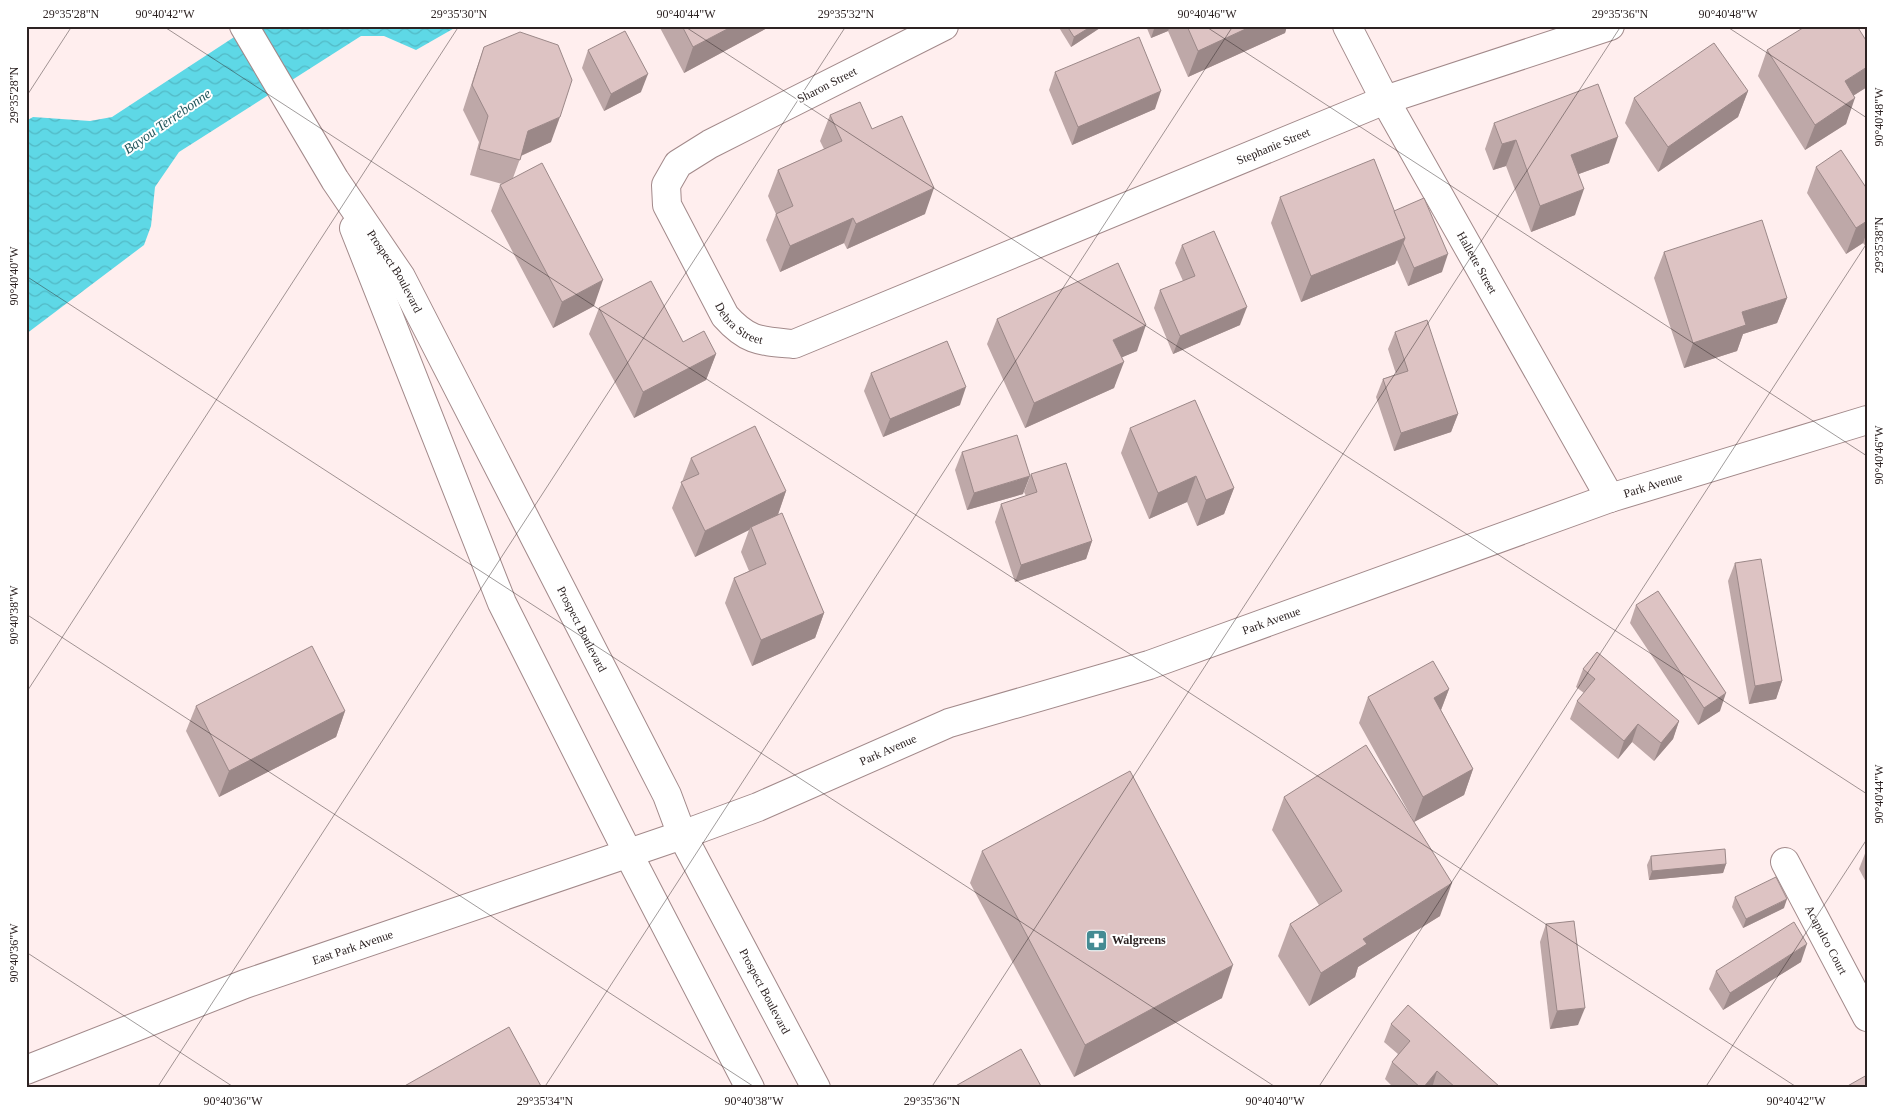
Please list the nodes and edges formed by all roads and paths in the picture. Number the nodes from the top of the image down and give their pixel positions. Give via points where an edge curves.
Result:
1 (244, 26) edge
2 (944, 26) edge
3 (1347, 26) edge
4 (1610, 26) edge
5 (1385, 100) junction
6 (710, 144) joint
7 (336, 180) junction
8 (943, 283) joint
9 (1867, 420) edge
10 (1610, 498) junction
11 (682, 835) junction
12 (628, 853) junction
13 (1785, 862) dead end
14 (1867, 1017) edge
15 (26, 1070) edge
16 (750, 1088) edge
17 (816, 1088) edge

1 - 7 main road, Prospect Boulevard
2 - 6 main road, Sharon Street
3 - 5 main road, Hallette Street
4 - 5 main road, Stephanie Street
5 - 8 main road, Stephanie Street
5 - 10 main road, Hallette Street
6 - 8 main road, Debra Street via 678,164 666,185 666,205 725,316 738,331 760,341 794,344
7 - 11 main road, Prospect Boulevard via 401,277 666,796
7 - 12 main road, Prospect Boulevard via 502,603
9 - 10 main road, Park Avenue
10 - 11 main road, Park Avenue via 1149,664 949,723 758,807
11 - 12 main road, East Park Avenue
11 - 17 main road, Prospect Boulevard
12 - 15 main road, East Park Avenue via 245,984
12 - 16 main road, Prospect Boulevard
13 - 14 main road, Acapulco Court

